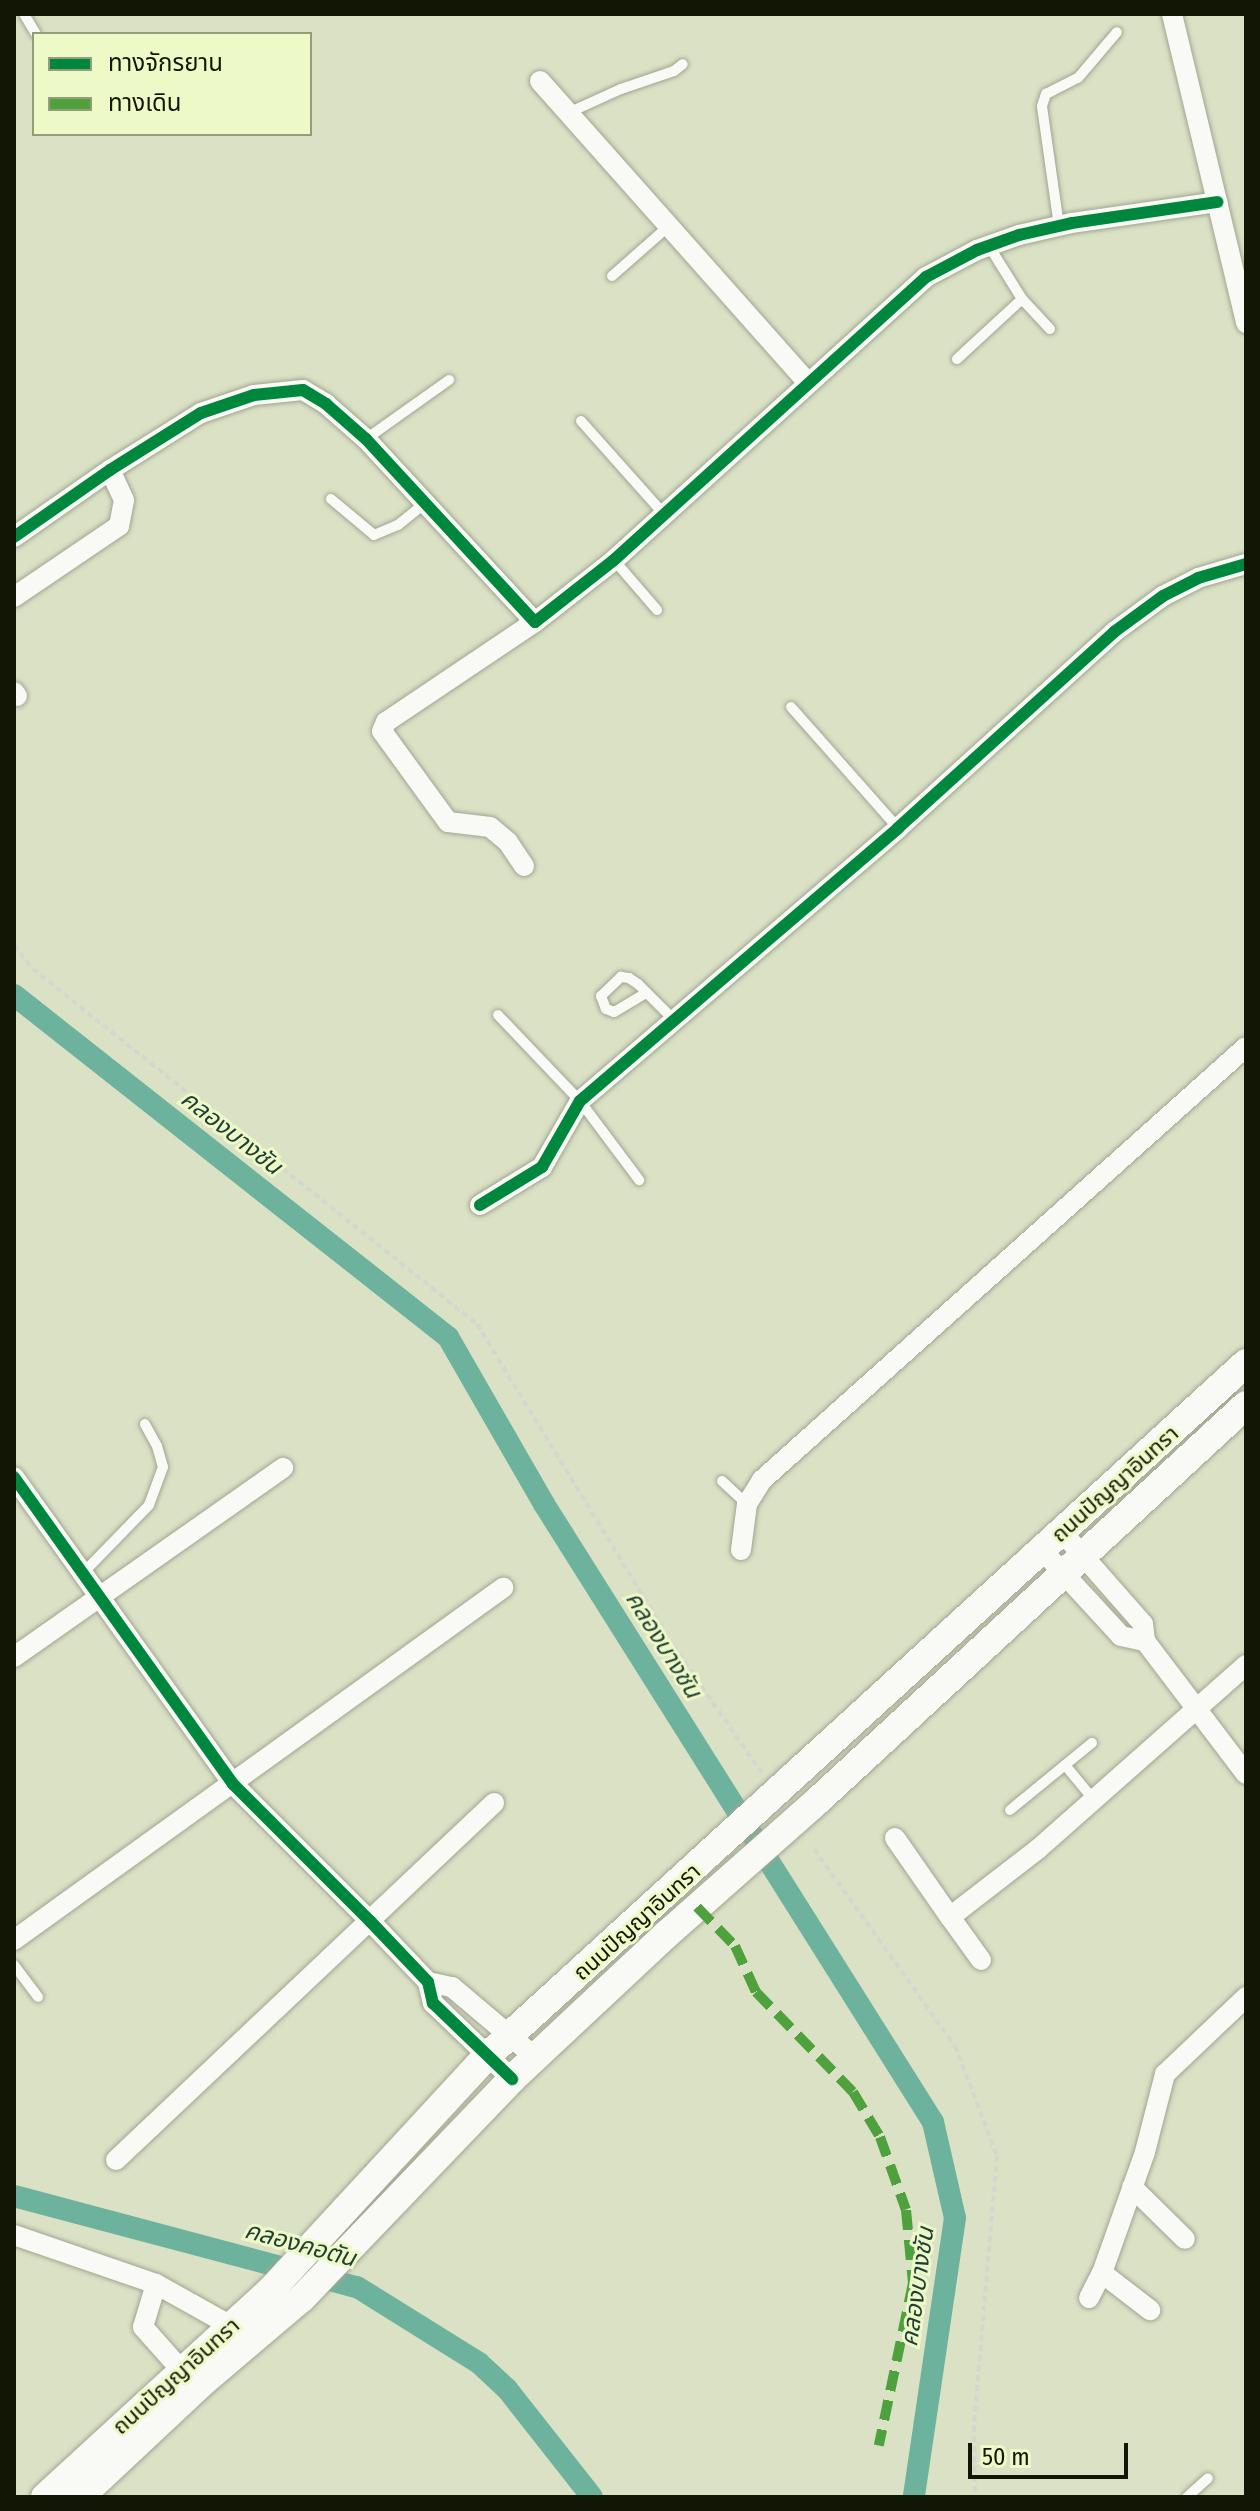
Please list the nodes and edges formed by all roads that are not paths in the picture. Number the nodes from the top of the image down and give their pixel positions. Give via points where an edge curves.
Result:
1 (24, 14) edge
2 (1172, 14) edge
3 (35, 32) edge
4 (1117, 32) dead end
5 (683, 64) dead end
6 (540, 81) dead end
7 (568, 113) junction
8 (1217, 202) junction
9 (669, 226) junction
10 (1059, 226) junction
11 (989, 246) junction
12 (612, 276) dead end
13 (1022, 299) junction
14 (1246, 323) edge
15 (1050, 329) dead end
16 (957, 359) dead end
17 (449, 380) dead end
18 (807, 382) junction
19 (581, 421) dead end
20 (366, 439) junction
21 (110, 470) junction
22 (331, 499) dead end
23 (426, 502) junction
24 (664, 514) junction
25 (14, 537) edge
26 (614, 560) junction
27 (1246, 564) edge
28 (14, 597) edge
29 (657, 610) dead end
30 (535, 622) junction
31 (791, 707) dead end
32 (898, 828) junction
33 (524, 866) dead end
34 (646, 993) dead end
35 (498, 1015) dead end
36 (675, 1021) junction
37 (1246, 1047) edge
38 (580, 1101) junction
39 (639, 1180) dead end
40 (480, 1205) dead end
41 (1246, 1363) edge
42 (1246, 1405) edge
43 (145, 1424) dead end
44 (283, 1468) dead end
45 (14, 1477) edge
46 (722, 1481) dead end
47 (747, 1504) junction
48 (1052, 1541) junction
49 (741, 1550) dead end
50 (1073, 1566) junction
51 (82, 1574) junction
52 (503, 1588) dead end
53 (100, 1598) junction
54 (14, 1657) edge
55 (1246, 1665) edge
56 (1196, 1710) junction
57 (1092, 1743) dead end
58 (1065, 1765) junction
59 (1246, 1774) edge
60 (233, 1784) junction
61 (1094, 1800) junction
62 (494, 1803) dead end
63 (1010, 1810) dead end
64 (895, 1838) dead end
65 (950, 1917) junction
66 (370, 1921) junction
67 (14, 1940) edge
68 (981, 1960) dead end
69 (14, 1965) edge
70 (428, 1982) junction
71 (38, 1997) dead end
72 (1246, 1997) edge
73 (509, 2037) junction
74 (486, 2057) junction
75 (536, 2058) junction
76 (512, 2079) junction
77 (116, 2160) dead end
78 (1132, 2187) junction
79 (14, 2235) edge
80 (1185, 2239) dead end
81 (1102, 2273) junction
82 (156, 2284) junction
83 (1089, 2298) dead end
84 (1150, 2310) dead end
85 (231, 2326) junction
86 (182, 2371) junction
87 (1208, 2478) dead end
88 (48, 2496) edge
89 (1190, 2496) edge
90 (80, 2497) edge

1 - 3 lane
2 - 8 street
4 - 10 lane via 1078,78 1046,94 1042,106
5 - 7 lane
6 - 7 street
7 - 9 street
8 - 10 street
8 - 14 street
9 - 12 lane
9 - 18 street
10 - 11 street
11 - 13 lane
11 - 18 street via 926,277
13 - 15 lane
13 - 16 lane
17 - 20 lane
18 - 24 street
19 - 24 lane
20 - 21 street via 303,390 254,395 201,413
20 - 23 street
21 - 25 street
21 - 28 street via 124,500 119,526
22 - 23 lane via 374,535 398,525
23 - 30 street
24 - 26 street
26 - 29 lane
26 - 30 street
27 - 32 street via 1198,578 1163,596 1114,632
30 - 33 street via 386,722 382,731 448,822 490,827
31 - 32 lane
32 - 36 street
34 - 36 lane
35 - 38 lane
36 - 38 street
37 - 47 street via 762,1480
38 - 39 lane
38 - 40 street via 542,1167
41 - 48 main road, ถนนปัญญาอินทรา
42 - 50 main road, ถนนปัญญาอินทรา
43 - 51 lane via 163,1467 149,1505
44 - 53 street
45 - 51 street
46 - 47 lane
47 - 49 street
48 - 50 street
48 - 73 main road, ถนนปัญญาอินทรา
50 - 56 street via 1143,1624 1145,1641
50 - 75 main road, ถนนปัญญาอินทรา
51 - 53 street
52 - 60 street
53 - 54 street
53 - 60 street
55 - 56 street
56 - 59 street
56 - 61 street
57 - 58 lane
58 - 61 lane
58 - 63 lane
60 - 66 street
60 - 67 street
61 - 65 street
62 - 66 street
64 - 65 street
65 - 68 street
66 - 70 street
66 - 77 street
69 - 71 lane
70 - 73 street via 452,1987
70 - 74 street via 433,2003
72 - 78 street via 1165,2074
73 - 74 main road, ถนนปัญญาอินทรา
73 - 75 street
74 - 76 street
74 - 85 main road, ถนนปัญญาอินทรา via 271,2290
75 - 76 main road, ถนนปัญญาอินทรา
76 - 90 main road, ถนนปัญญาอินทรา via 302,2298
78 - 80 street
78 - 81 street
79 - 82 street
81 - 83 street
81 - 84 street
82 - 85 street
82 - 86 street via 143,2327
85 - 86 main road, ถนนปัญญาอินทรา
86 - 88 main road, ถนนปัญญาอินทรา
87 - 89 lane

